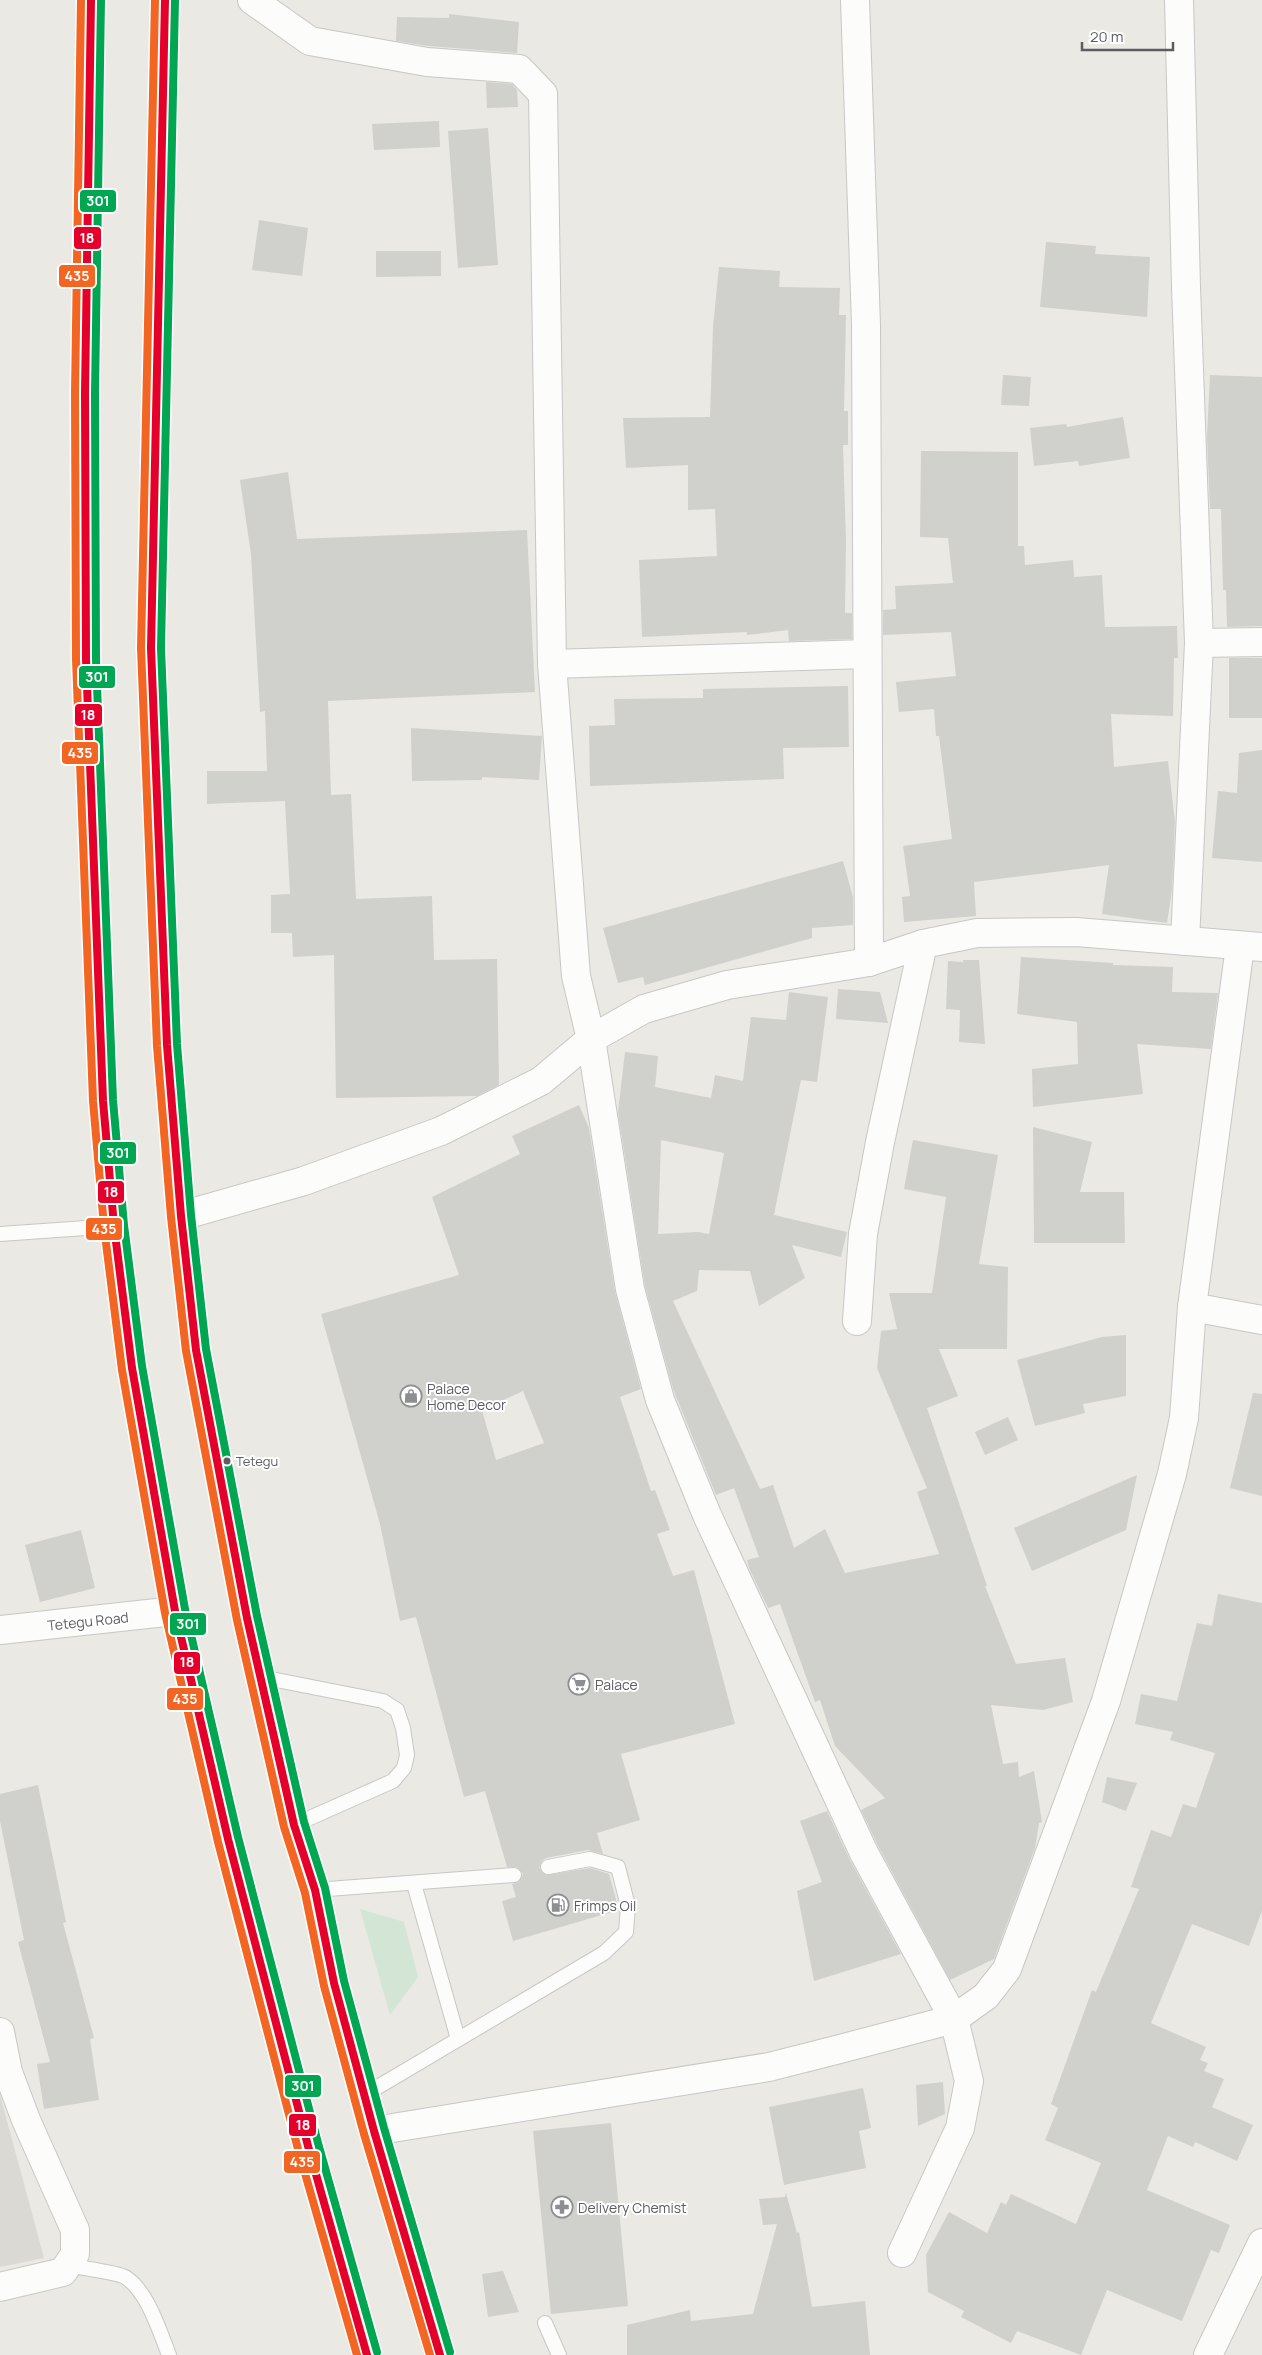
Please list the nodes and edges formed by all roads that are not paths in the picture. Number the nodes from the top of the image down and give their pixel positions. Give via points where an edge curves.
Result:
1 (91, 0) edge
2 (165, 0) edge
3 (252, 0) edge
4 (855, 0) edge
5 (1179, 0) edge
6 (1262, 642) edge
7 (1199, 643) junction
8 (867, 654) junction
9 (552, 664) junction
10 (1184, 940) junction
11 (923, 944) junction
12 (1251, 947) edge
13 (869, 962) junction
14 (591, 1040) junction
15 (181, 1216) junction
16 (114, 1226) junction
17 (0, 1234) edge
18 (1192, 1307) junction
19 (1262, 1320) edge
20 (857, 1321) dead end
21 (175, 1611) junction
22 (0, 1630) edge
23 (261, 1677) junction
24 (294, 1825) junction
25 (548, 1866) dead end
26 (514, 1875) dead end
27 (414, 1884) junction
28 (314, 1890) junction
29 (954, 2019) junction
30 (0, 2032) edge
31 (458, 2039) junction
32 (366, 2094) junction
33 (374, 2131) junction
34 (1262, 2243) edge
35 (902, 2253) dead end
36 (68, 2265) junction
37 (0, 2287) edge
38 (546, 2323) dead end
39 (169, 2355) edge
40 (367, 2355) edge
41 (440, 2355) edge
42 (559, 2355) edge
43 (1208, 2355) edge

1 - 16 highway via 85,393 86,659 103,1101
2 - 15 highway via 151,648 167,1046
3 - 9 street via 310,41 428,62 519,69 543,94
4 - 8 street via 866,325
5 - 7 street
6 - 7 street
7 - 10 street
8 - 9 street
8 - 13 street
9 - 14 street via 576,976
10 - 11 street via 1076,932 977,933
10 - 12 street
11 - 13 street
11 - 20 street via 863,1234
12 - 18 street
13 - 14 street via 727,985 644,1009
14 - 15 street via 541,1081 441,1131 304,1181
14 - 29 street via 630,1289 660,1400 706,1515 860,1844
15 - 23 highway via 198,1359
16 - 17 lane
16 - 21 highway via 132,1368
18 - 19 street
18 - 29 street via 1184,1418 1172,1474 1106,1701 1007,1969 986,1996
21 - 22 street, Tetegu Road
21 - 40 highway via 228,1839 308,2146
23 - 24 highway
23 - 24 lane via 383,1701 397,1710 403,1728 407,1755 404,1768 393,1781
24 - 28 highway
25 - 31 lane via 590,1859 618,1867 628,1906 626,1932 604,1953
26 - 27 lane
27 - 28 lane
27 - 31 lane
28 - 32 highway via 334,1983
29 - 33 street via 769,2067
29 - 35 street via 969,2081 960,2128
30 - 36 street via 8,2072 26,2120 75,2230 75,2254
31 - 32 lane
32 - 33 highway
33 - 41 highway
34 - 43 street
36 - 37 street via 63,2272
36 - 39 lane via 125,2276 138,2290 156,2321
38 - 42 lane

